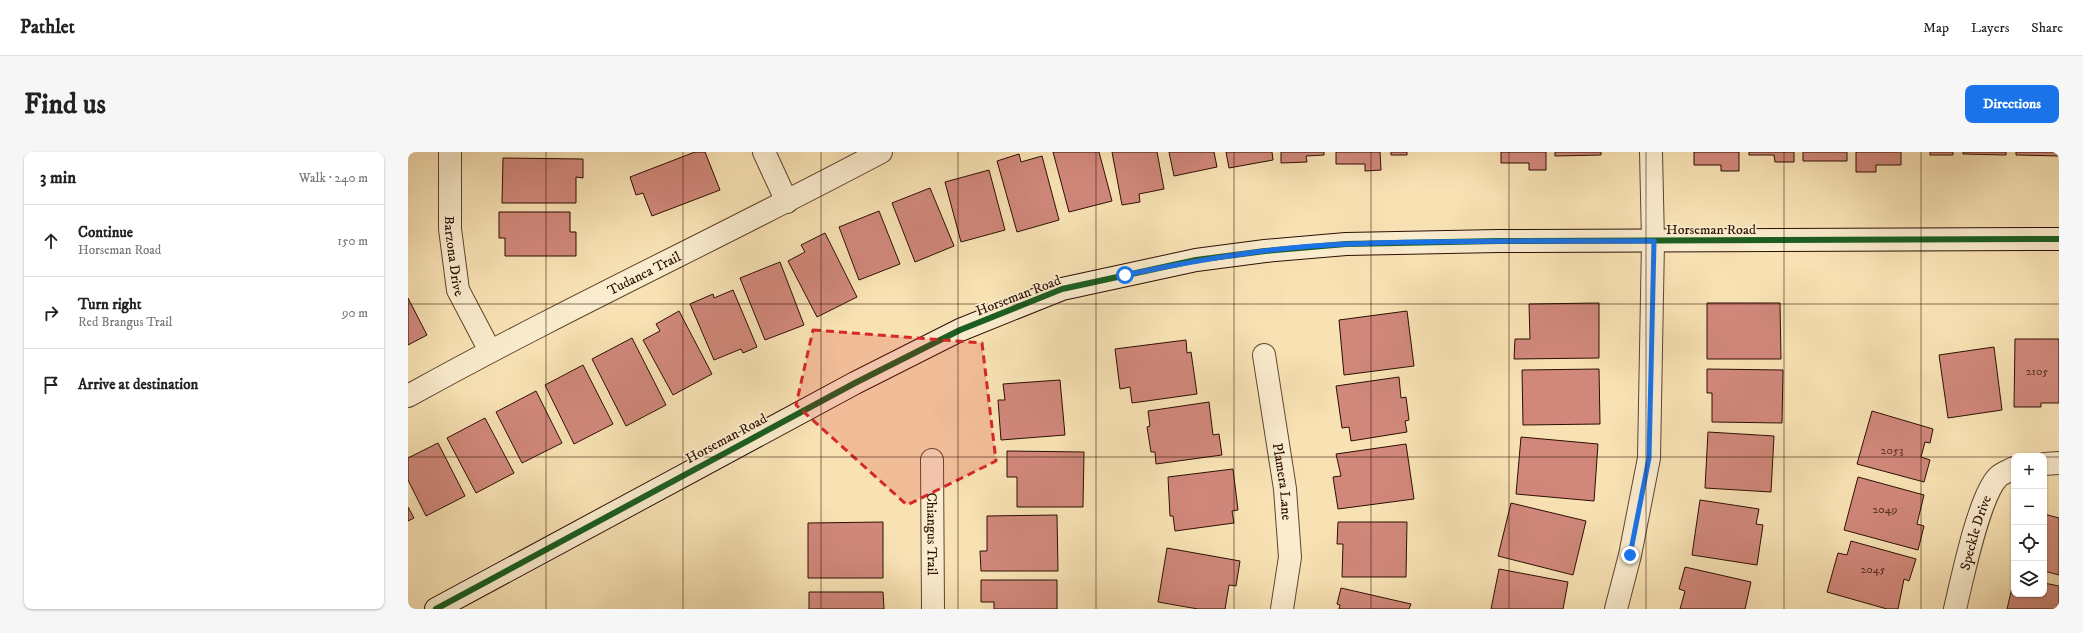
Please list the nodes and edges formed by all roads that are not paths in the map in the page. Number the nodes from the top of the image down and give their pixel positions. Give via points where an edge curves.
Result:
1 (450, 152) edge
2 (764, 152) edge
3 (881, 152) edge
4 (1651, 152) edge
5 (787, 202) junction
6 (2059, 239) edge
7 (1654, 241) junction
8 (490, 351) junction
9 (1264, 355) dead end
10 (408, 396) edge
11 (932, 460) dead end
12 (2059, 463) edge
13 (2047, 464) edge
14 (2011, 470) edge
15 (436, 609) edge
16 (933, 609) edge
17 (1282, 609) edge
18 (1616, 609) edge
19 (1955, 609) edge

1 - 8 street, Barzona Drive via 450,229 458,290
2 - 5 street
3 - 5 street, Tudanca Trail
4 - 7 street
5 - 8 street, Tudanca Trail
6 - 7 street, Horseman Road
7 - 15 street, Horseman Road via 1332,245 1196,260 1062,289 960,330 855,382
7 - 18 street via 1649,458 1630,555
8 - 10 street, Tudanca Trail
9 - 17 street, Plamera Lane via 1285,488 1290,557
11 - 16 street, Chiangus Trail
12 - 13 street
14 - 19 street, Speckle Drive via 1998,477 1988,493 1975,529

